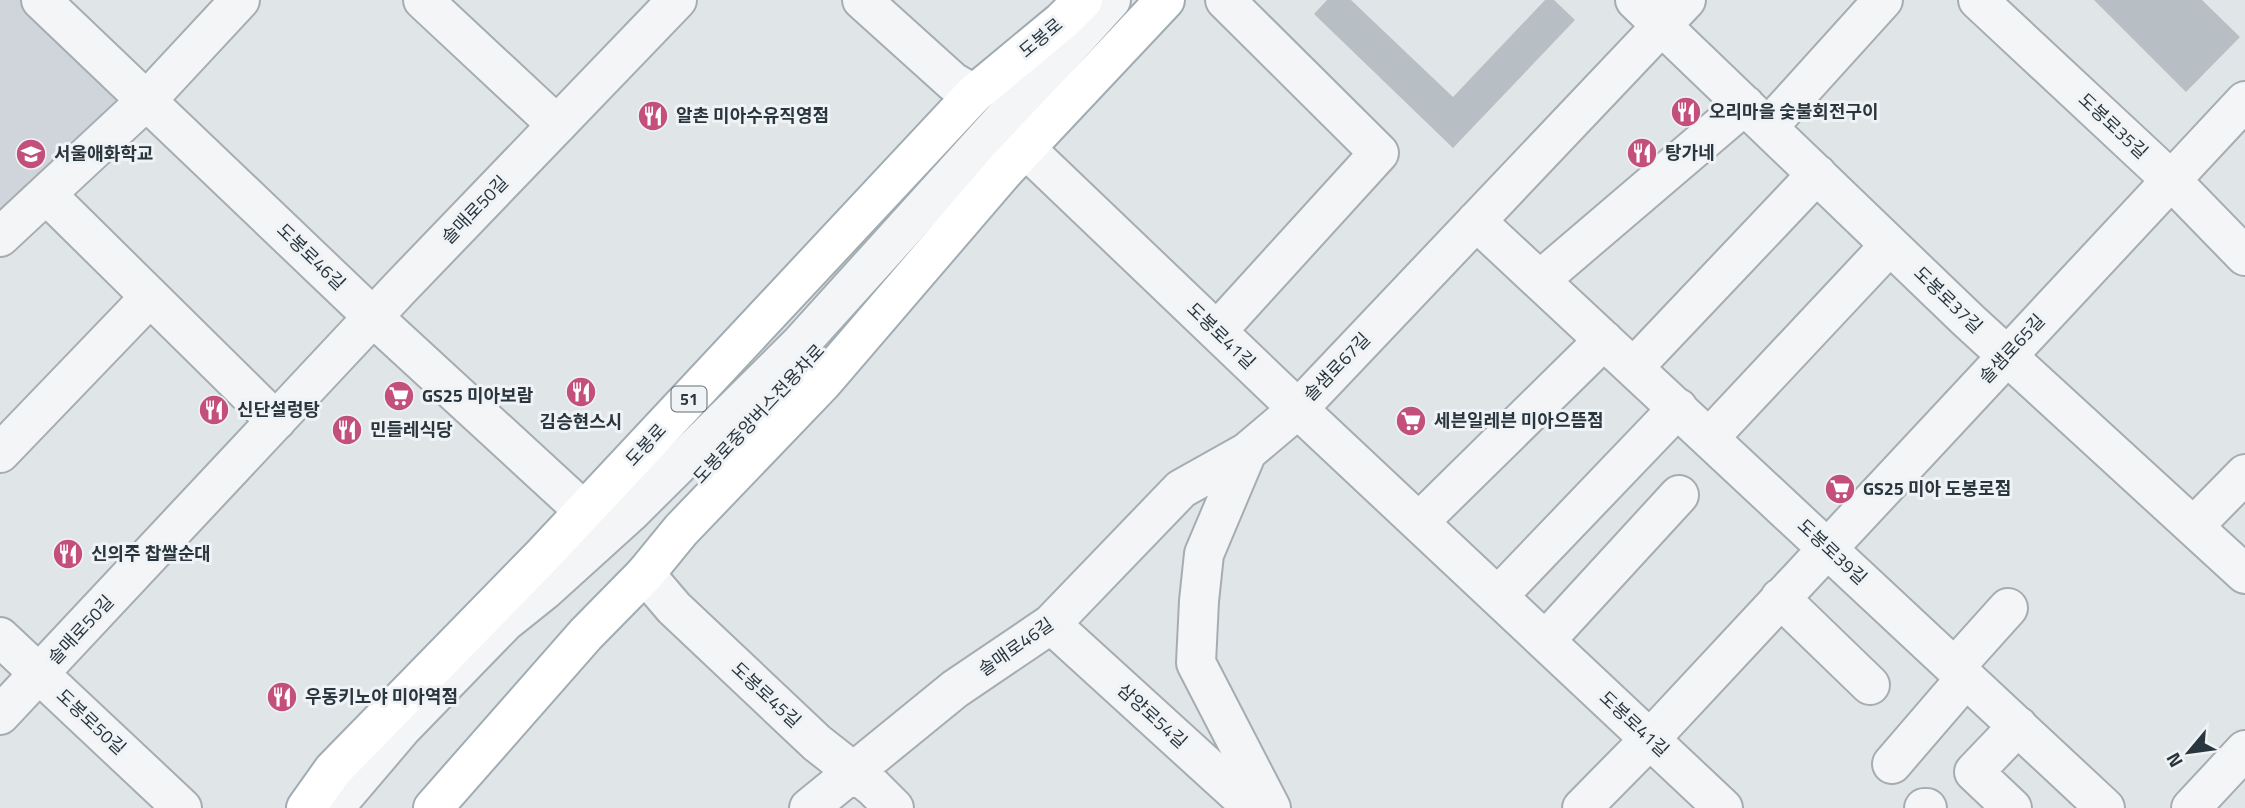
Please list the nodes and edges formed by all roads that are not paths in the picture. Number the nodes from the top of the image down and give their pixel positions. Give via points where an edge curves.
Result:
1 (41, 0) edge
2 (240, 0) edge
3 (423, 0) edge
4 (677, 0) edge
5 (862, 0) edge
6 (1083, 0) edge
7 (1111, 0) edge
8 (1134, 0) edge
9 (1165, 0) edge
10 (1225, 0) edge
11 (1883, 0) edge
12 (1978, 0) edge
13 (1661, 8) edge
14 (974, 94) junction
15 (146, 100) junction
16 (2245, 101) edge
17 (1756, 116) junction
18 (557, 125) junction
19 (1025, 148) junction
20 (1817, 174) junction
21 (2171, 180) junction
22 (46, 194) junction
23 (1476, 221) junction
24 (0, 237) edge
25 (1890, 245) junction
26 (2245, 256) edge
27 (1540, 280) junction
28 (150, 297) junction
29 (373, 317) junction
30 (1217, 331) junction
31 (1604, 340) junction
32 (2006, 355) junction
33 (1634, 367) junction
34 (1678, 408) junction
35 (1298, 409) junction
36 (276, 421) junction
37 (1709, 438) junction
38 (1247, 452) junction
39 (0, 453) edge
40 (2245, 474) edge
41 (1679, 495) dead end
42 (584, 511) junction
43 (1419, 522) junction
44 (2194, 526) junction
45 (1827, 547) junction
46 (645, 574) junction
47 (2245, 574) edge
48 (1497, 596) junction
49 (1780, 598) junction
50 (2008, 608) dead end
51 (1051, 624) junction
52 (0, 637) edge
53 (1545, 641) junction
54 (1960, 672) junction
55 (39, 673) junction
56 (1870, 685) dead end
57 (0, 715) edge
58 (2018, 726) junction
59 (1650, 738) junction
60 (2245, 750) edge
61 (1892, 764) dead end
62 (852, 771) junction
63 (182, 808) edge
64 (306, 808) edge
65 (334, 808) edge
66 (366, 808) edge
67 (433, 808) edge
68 (809, 808) edge
69 (894, 808) edge
70 (1253, 808) edge
71 (1271, 808) edge
72 (1582, 808) edge
73 (1723, 808) edge
74 (2012, 808) edge
75 (2105, 808) edge
76 (2191, 808) edge

1 - 15 street, 도봉로46길
2 - 15 street
3 - 18 street
4 - 18 street, 솔매로50길
5 - 14 street via 953,82
6 - 14 main road, 도봉로 / 51
7 - 65 street via 800,344 630,513 505,622 403,727
8 - 66 street, 도봉로중앙버스전용차로 via 755,423 639,536 464,691
9 - 19 main road
10 - 30 street via 1379,153
11 - 17 street
12 - 21 street, 도봉로35길
13 - 17 street, 도봉로37길
13 - 23 street, 솔샘로67길
14 - 42 main road, 도봉로 / 51
15 - 22 street
15 - 29 street, 도봉로46길
16 - 21 street, 솔샘로65길
17 - 20 street, 도봉로37길
17 - 27 street
18 - 29 street, 솔매로50길
19 - 30 street, 도봉로41길
19 - 46 main road via 822,383 681,530
20 - 25 street, 도봉로37길
20 - 33 street
21 - 26 street, 도봉로35길
21 - 32 street, 솔샘로65길
22 - 24 street
22 - 28 street
23 - 27 street, 도봉로39길
23 - 35 street, 솔샘로67길
25 - 32 street, 도봉로37길
25 - 37 street
27 - 31 street, 도봉로39길
28 - 36 street
28 - 39 street
29 - 36 street, 솔매로50길
29 - 42 street, 도봉로46길
30 - 35 street, 도봉로41길
31 - 33 street, 도봉로39길
31 - 43 street
32 - 44 street, 도봉로37길
32 - 45 street, 솔샘로65길
33 - 34 street, 도봉로39길
34 - 37 street, 도봉로39길
34 - 48 street
35 - 38 street, 솔샘로67길
35 - 43 street, 도봉로41길
36 - 55 street, 솔매로50길
37 - 45 street, 도봉로39길
38 - 51 street, 솔매로46길 via 1181,489
38 - 71 street, 솔샘로67길 via 1204,554 1196,663
40 - 44 street
41 - 53 street
42 - 64 main road, 도봉로 / 51 via 333,770
43 - 48 street, 도봉로41길
44 - 47 street, 도봉로37길
45 - 49 street, 솔샘로65길
45 - 54 street, 도봉로39길
46 - 62 street, 도봉로45길 via 674,608
46 - 67 main road
48 - 53 street, 도봉로41길
49 - 56 street
49 - 59 street, 솔샘로65길
50 - 54 street
51 - 62 street, 솔매로46길 via 955,688
51 - 70 street, 삼양로54길
52 - 55 street, 도봉로50길
53 - 59 street, 도봉로41길
54 - 58 street, 도봉로39길
54 - 61 street
55 - 57 street, 솔매로50길
55 - 63 street, 도봉로50길
58 - 74 street via 1974,772
58 - 75 street, 도봉로39길
59 - 72 street, 솔샘로65길
59 - 73 street, 도봉로41길
60 - 76 street
62 - 68 street, 솔매로46길
62 - 69 street, 도봉로45길

